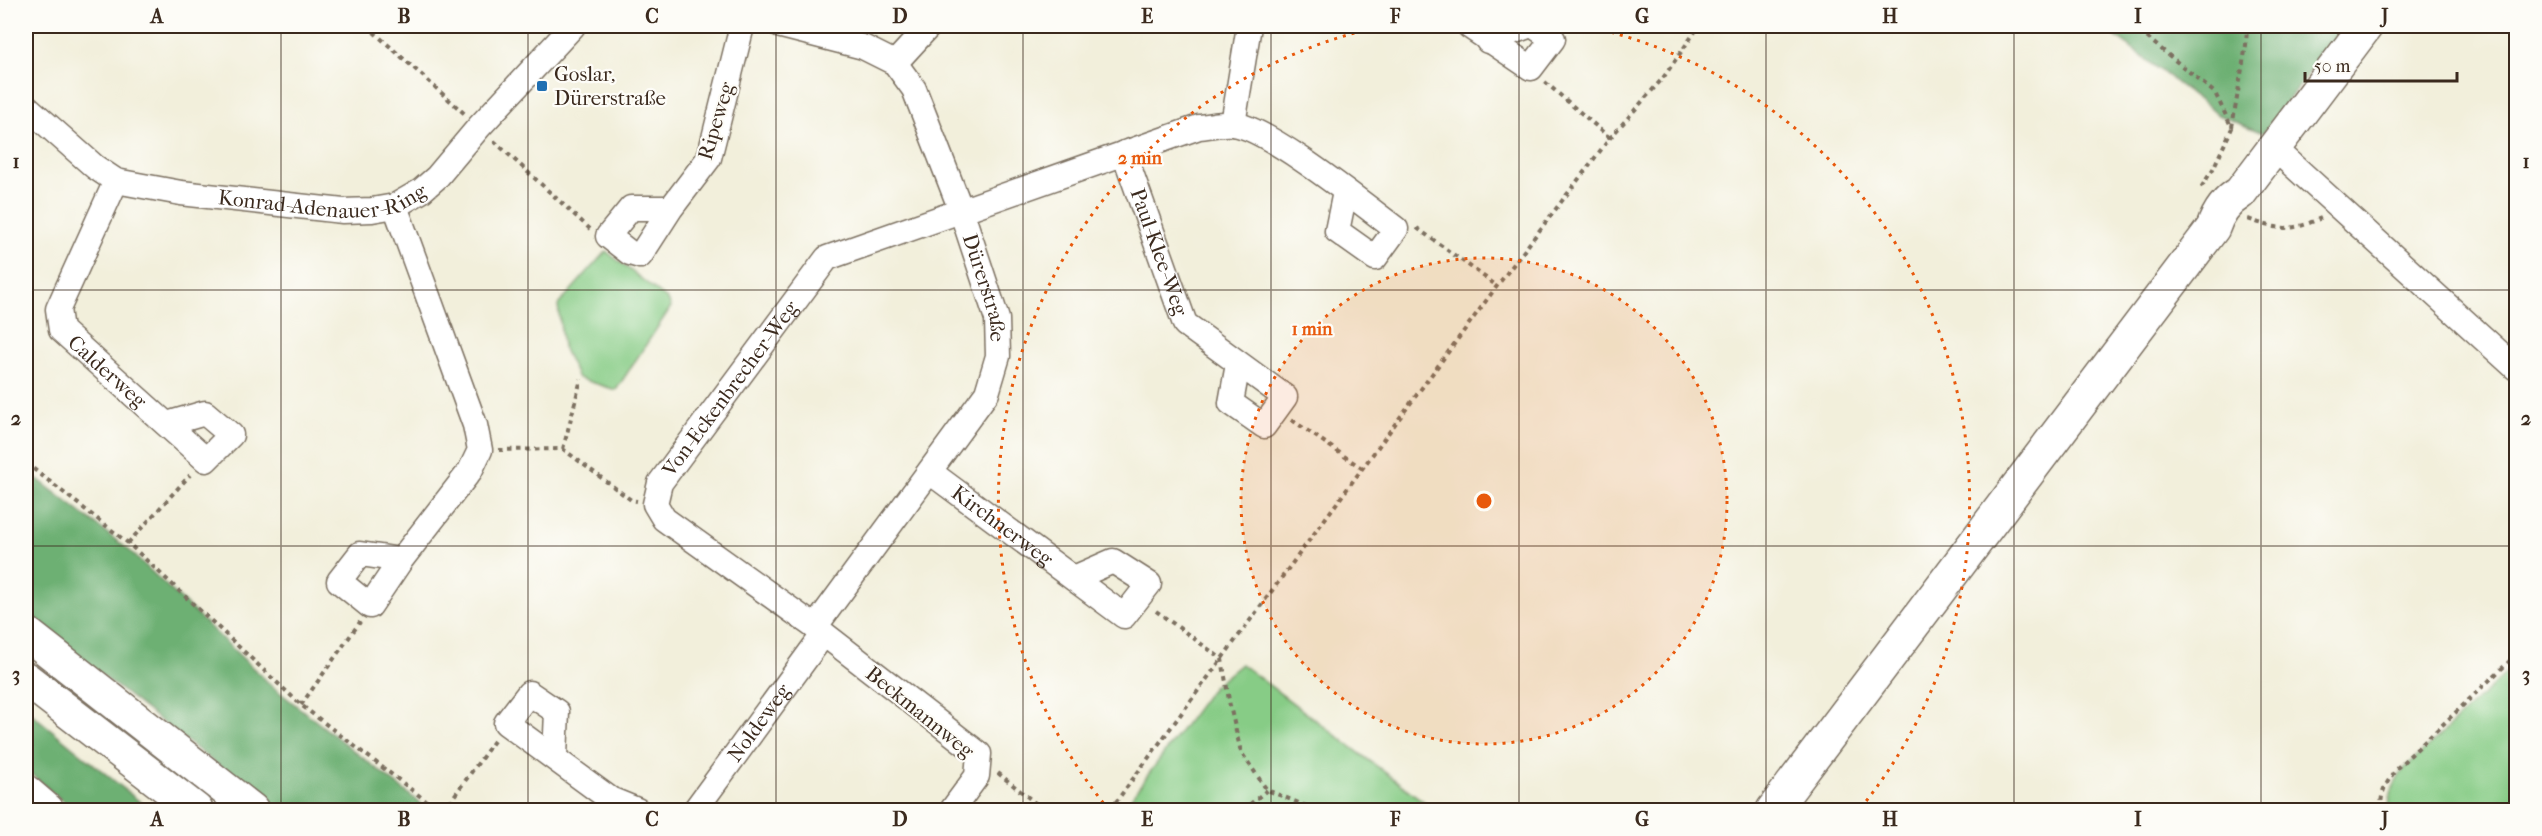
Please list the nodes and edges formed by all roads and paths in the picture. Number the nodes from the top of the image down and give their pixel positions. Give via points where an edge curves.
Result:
1 (573, 26) edge
2 (742, 26) edge
3 (782, 26) edge
4 (929, 26) edge
5 (1249, 26) edge
6 (1469, 26) edge
7 (1528, 26) edge
8 (1534, 26) edge
9 (1699, 26) edge
10 (2182, 26) edge
11 (2247, 26) edge
12 (2366, 26) edge
13 (1488, 41) junction
14 (895, 63) junction
15 (1531, 68) junction
16 (26, 106) edge
17 (1233, 124) junction
18 (2232, 128) junction
19 (1610, 138) junction
20 (2228, 141) dead end
21 (2274, 148) junction
22 (1124, 153) junction
23 (117, 181) junction
24 (1345, 192) junction
25 (395, 206) junction
26 (671, 208) dead end
27 (961, 210) junction
28 (1396, 229) junction
29 (1497, 286) junction
30 (1238, 364) junction
31 (2517, 368) edge
32 (581, 379) dead end
33 (1276, 410) junction
34 (167, 424) junction
35 (563, 449) junction
36 (480, 450) junction
37 (206, 460) junction
38 (26, 463) edge
39 (1363, 469) junction
40 (930, 472) junction
41 (655, 504) junction
42 (128, 543) junction
43 (401, 560) junction
44 (1074, 578) junction
45 (1138, 598) junction
46 (370, 606) junction
47 (819, 631) junction
48 (26, 633) edge
49 (2517, 655) edge
50 (1222, 659) junction
51 (26, 679) edge
52 (302, 705) junction
53 (506, 723) junction
54 (555, 756) junction
55 (978, 765) junction
56 (1267, 790) junction
57 (26, 792) edge
58 (47, 810) edge
59 (196, 810) edge
60 (252, 810) edge
61 (438, 810) edge
62 (444, 810) edge
63 (637, 810) edge
64 (695, 810) edge
65 (952, 810) edge
66 (1044, 810) edge
67 (1110, 810) edge
68 (1244, 810) edge
69 (1316, 810) edge
70 (1773, 810) edge
71 (2382, 810) edge

1 - 25 street, Konrad-Adenauer-Ring via 437,177
2 - 26 street, Ripeweg via 709,158
3 - 14 street, Dürerstraße via 863,47
4 - 14 street
5 - 17 street
6 - 13 street
7 - 13 street
8 - 15 street via 1553,39
9 - 19 path via 1663,78
10 - 18 path via 2163,31 2133,26 2215,93
11 - 18 path
12 - 21 main road
13 - 15 street
14 - 27 street, Dürerstraße via 914,89
15 - 19 path
16 - 23 street, Konrad-Adenauer-Ring via 95,167
17 - 22 street, Von-Eckenbrecher-Weg via 1199,127
17 - 24 street via 1267,136
18 - 20 path
19 - 29 path
21 - 31 street
21 - 70 main road via 2240,193 2225,223 2213,228
22 - 27 street, Von-Eckenbrecher-Weg
22 - 30 street, Paul-Klee-Weg via 1185,324
23 - 25 street, Konrad-Adenauer-Ring via 181,193 342,211
23 - 34 street, Calderweg via 58,309 61,330
24 - 28 street
24 - 28 street via 1337,231 1375,258
25 - 36 street via 475,425
27 - 40 street, Dürerstraße via 997,319 998,356 987,393
27 - 41 street, Von-Eckenbrecher-Weg via 827,258 660,483
28 - 29 path via 1417,227
29 - 39 path
30 - 33 street, Paul-Klee-Weg via 1285,397
30 - 33 street via 1232,403 1264,426
32 - 35 path
33 - 39 path
34 - 37 street, Calderweg
34 - 37 street, Calderweg via 205,413 231,435
35 - 36 path
35 - 41 path via 631,500
36 - 43 street via 470,471
37 - 42 path
38 - 42 path
39 - 50 path
40 - 44 street, Kirchnerweg
40 - 47 street, Dürerstraße
41 - 47 street, Von-Eckenbrecher-Weg via 664,519
42 - 52 path
43 - 46 street
43 - 46 street via 360,554 339,581
44 - 45 street, Kirchnerweg via 1124,616
44 - 45 street, Kirchnerweg via 1113,561 1149,584
45 - 50 path
46 - 52 path
47 - 55 street, Beckmannweg via 979,754
47 - 64 street, Noldeweg
48 - 60 main road
49 - 71 path via 2397,768 2385,786 2380,801
50 - 56 path via 1241,752
50 - 67 path
51 - 59 main road
52 - 61 path
53 - 54 street
53 - 54 street via 529,693 557,712
53 - 62 path
54 - 63 street via 610,799
55 - 65 street, Beckmannweg via 977,776
55 - 66 path via 994,771
56 - 68 path
56 - 69 path
57 - 58 main road

